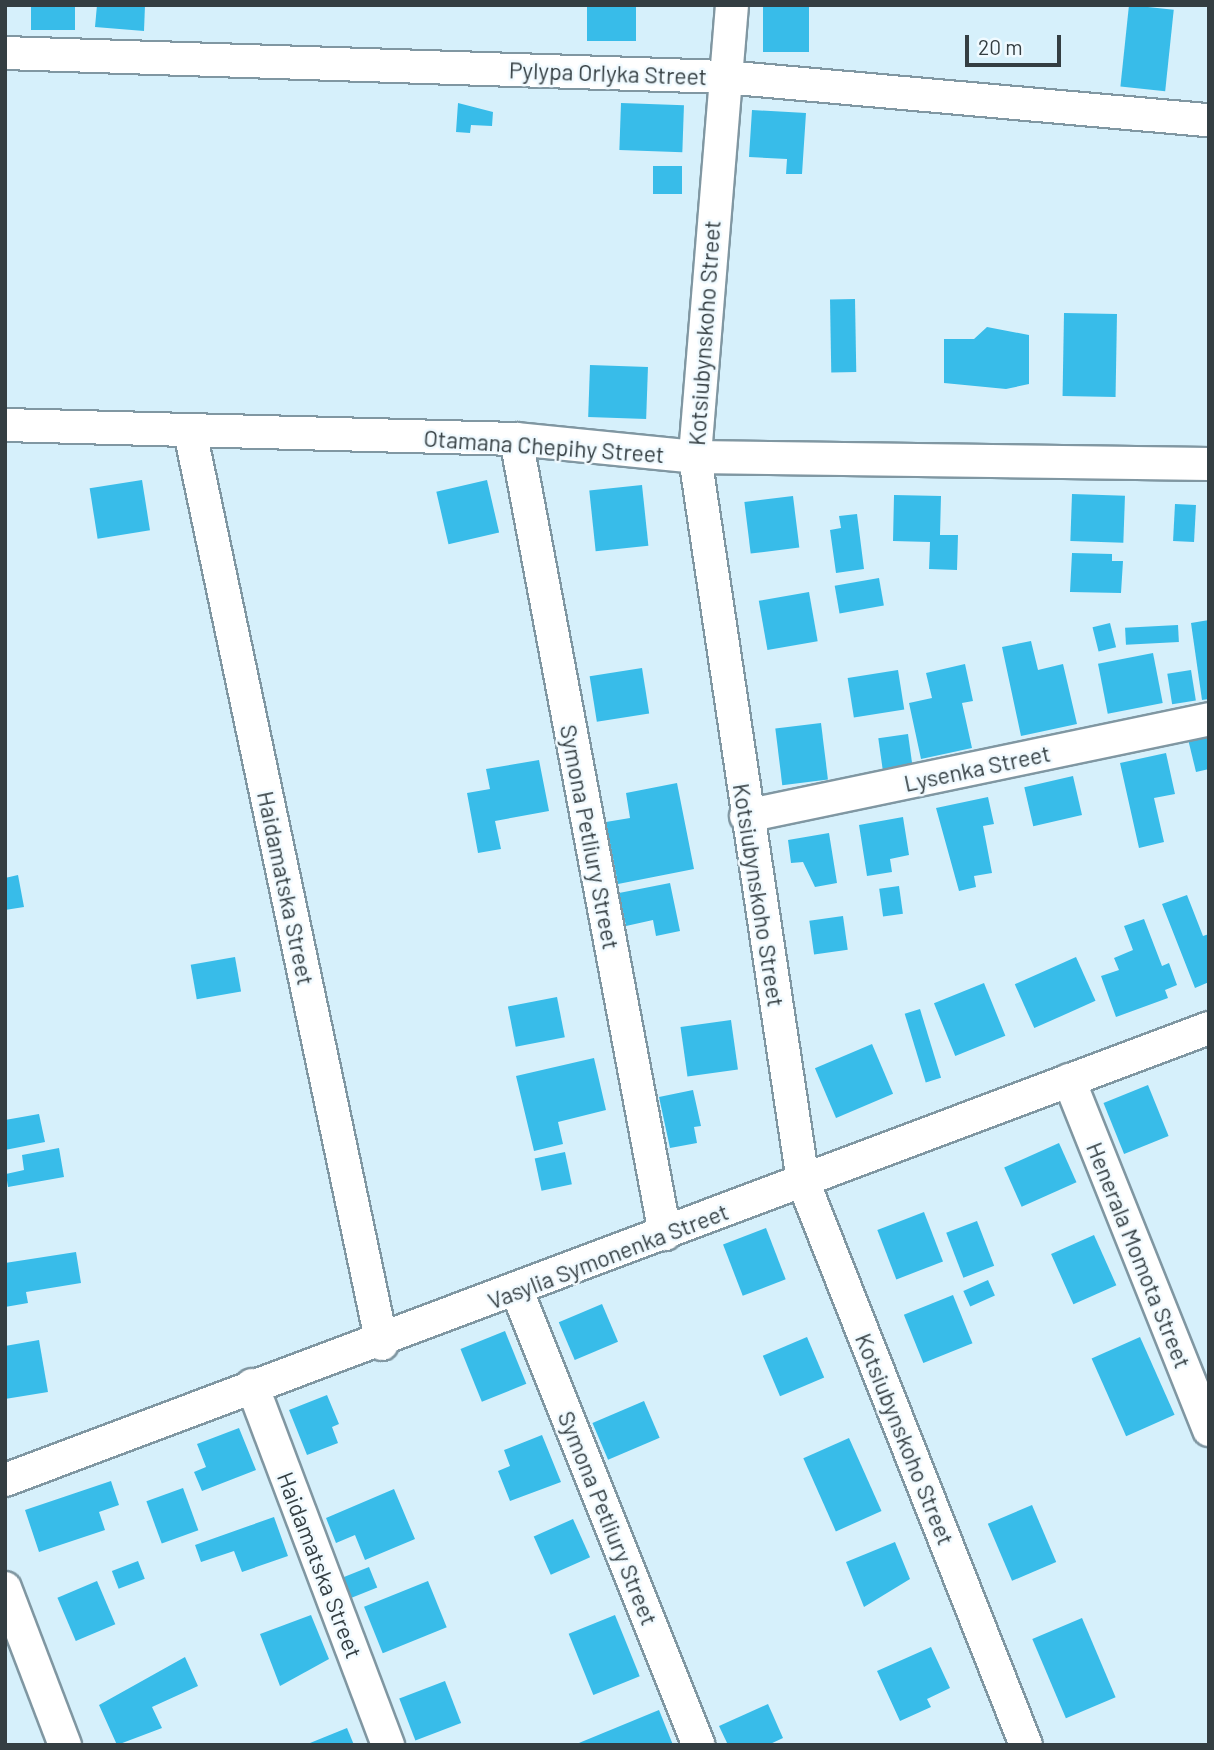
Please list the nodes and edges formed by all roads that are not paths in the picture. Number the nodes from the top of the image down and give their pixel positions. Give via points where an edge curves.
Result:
1 (732, 5) edge
2 (5, 53) edge
3 (724, 77) junction
4 (1209, 120) edge
5 (5, 425) edge
6 (190, 432) junction
7 (516, 439) junction
8 (695, 457) junction
9 (1209, 464) edge
10 (1209, 719) edge
11 (746, 816) junction
12 (1209, 1028) edge
13 (1069, 1080) junction
14 (803, 1181) junction
15 (665, 1234) junction
16 (517, 1291) junction
17 (382, 1344) junction
18 (251, 1385) junction
19 (1209, 1430) edge
20 (5, 1480) edge
21 (5, 1588) edge
22 (65, 1745) edge
23 (388, 1745) edge
24 (699, 1745) edge
25 (1026, 1745) edge

1 - 3 street, Kotsiubynskoho Street
2 - 3 street, Pylypa Orlyka Street
3 - 4 street, Pylypa Orlyka Street
3 - 8 street, Kotsiubynskoho Street
5 - 6 street, Otamana Chepihy Street
6 - 7 street, Otamana Chepihy Street
6 - 17 street, Haidamatska Street
7 - 8 street, Otamana Chepihy Street
7 - 15 street, Symona Petliury Street
8 - 9 street, Otamana Chepihy Street
8 - 11 street, Kotsiubynskoho Street
10 - 11 street, Lysenka Street
11 - 14 street, Kotsiubynskoho Street
12 - 13 street, Vasylia Symonenka Street
13 - 14 street, Vasylia Symonenka Street
13 - 19 street, Henerala Momota Street
14 - 15 street, Vasylia Symonenka Street
14 - 25 street, Kotsiubynskoho Street
15 - 16 street, Vasylia Symonenka Street
16 - 17 street, Vasylia Symonenka Street
16 - 24 street, Symona Petliury Street
17 - 18 street, Vasylia Symonenka Street
18 - 20 street, Vasylia Symonenka Street
18 - 23 street, Haidamatska Street
21 - 22 street

